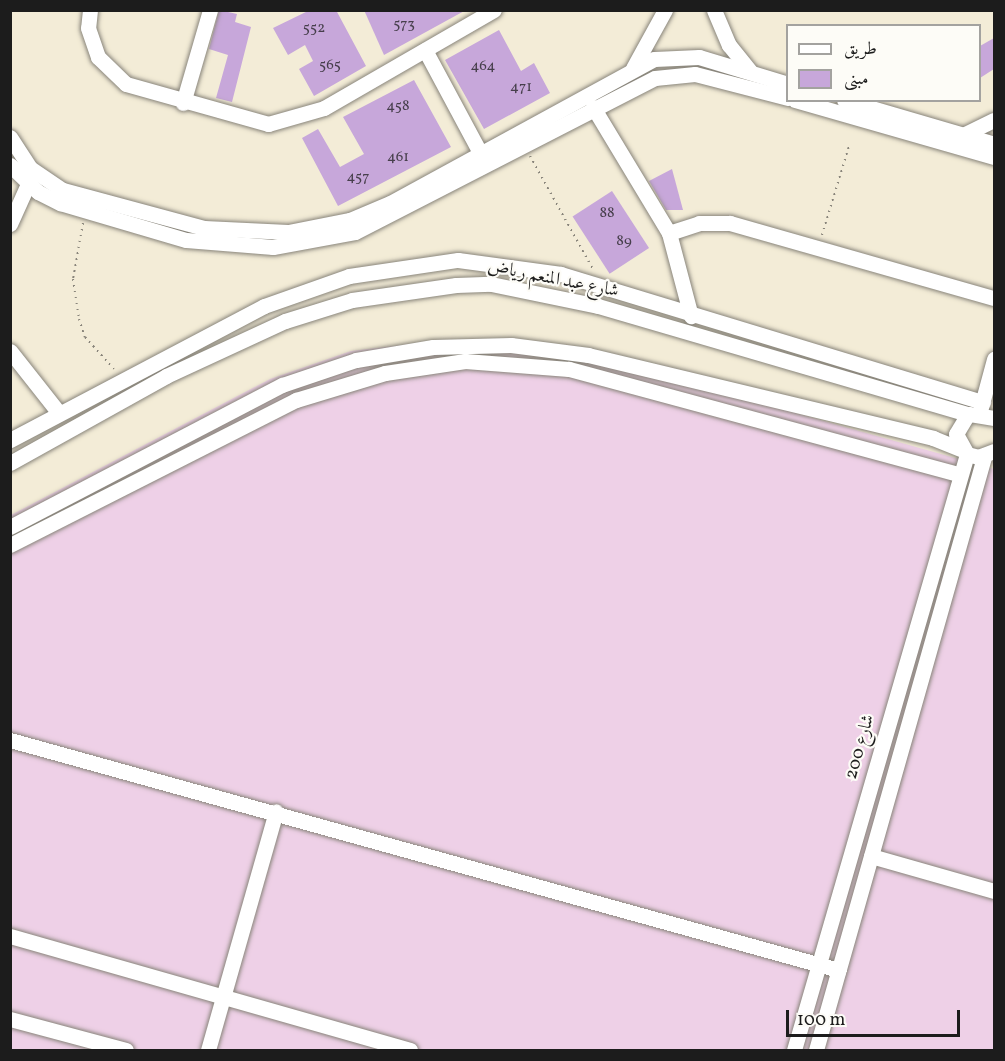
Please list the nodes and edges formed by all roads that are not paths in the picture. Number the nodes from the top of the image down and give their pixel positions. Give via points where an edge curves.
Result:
1 (90, 10) edge
2 (210, 10) edge
3 (494, 10) edge
4 (665, 10) edge
5 (714, 10) edge
6 (425, 50) junction
7 (632, 68) junction
8 (751, 81) junction
9 (786, 84) edge
10 (786, 97) edge
11 (802, 102) edge
12 (851, 102) edge
13 (183, 103) junction
14 (593, 107) junction
15 (994, 120) edge
16 (963, 135) junction
17 (10, 137) edge
18 (994, 144) edge
19 (994, 157) edge
20 (483, 159) junction
21 (10, 165) edge
22 (28, 184) junction
23 (10, 224) edge
24 (669, 233) junction
25 (994, 298) edge
26 (691, 316) junction
27 (10, 351) edge
28 (994, 359) edge
29 (985, 411) edge
30 (59, 413) junction
31 (10, 440) edge
32 (965, 452) junction
33 (990, 461) edge
34 (10, 463) edge
35 (959, 474) junction
36 (10, 527) edge
37 (10, 545) edge
38 (10, 740) edge
39 (276, 812) junction
40 (871, 856) junction
41 (994, 891) edge
42 (10, 936) edge
43 (819, 964) junction
44 (839, 970) junction
45 (223, 997) junction
46 (10, 1019) edge
47 (126, 1050) edge
48 (208, 1050) edge
49 (410, 1050) edge
50 (794, 1050) edge
51 (816, 1050) edge

1 - 13 street via 93,48 110,72 134,88
2 - 13 street
3 - 6 street
4 - 7 street
5 - 8 street
6 - 13 street via 324,108 290,121 254,124
6 - 20 street
7 - 8 street via 688,55
7 - 20 street
8 - 9 street
8 - 10 street
8 - 14 street via 674,74
11 - 19 street
12 - 16 street
14 - 20 street via 524,146
14 - 24 street
15 - 16 street
16 - 18 street
17 - 20 street via 30,168 63,190 183,224 246,233 288,232 350,220
20 - 22 street via 355,232 294,246 208,244 85,210
21 - 22 street
22 - 23 street
24 - 25 street via 699,223 730,223
24 - 26 street
26 - 29 street
26 - 30 street via 603,288 484,259 376,269 264,306
27 - 30 street
28 - 29 street
29 - 32 street via 956,434
29 - 34 street, شارع عبد المنعم رياض via 598,306 491,285 456,285 352,300 285,321 166,376
30 - 31 street
32 - 33 street
32 - 35 street, شارع 200
32 - 36 street via 933,438 588,355 511,345 433,346 356,360 282,385
33 - 40 street
35 - 37 street via 568,369 465,361 385,373 286,404
35 - 43 street, شارع 200
38 - 39 street
39 - 43 street
39 - 45 street
40 - 41 street
40 - 44 street
42 - 45 street
43 - 44 street
43 - 50 street, شارع 200
44 - 51 street
45 - 48 street
45 - 49 street
46 - 47 street

